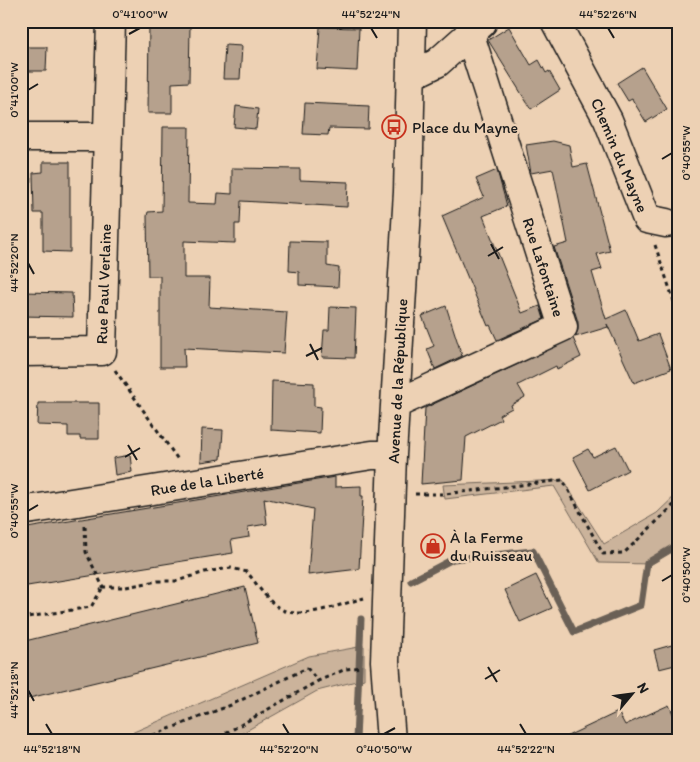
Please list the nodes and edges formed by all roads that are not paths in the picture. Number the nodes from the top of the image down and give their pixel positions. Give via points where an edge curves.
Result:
1 (111, 21) edge
2 (412, 21) edge
3 (555, 21) edge
4 (476, 27) edge
5 (412, 75) junction
6 (21, 137) edge
7 (107, 137) junction
8 (656, 221) road end
9 (21, 352) edge
10 (396, 404) junction
11 (392, 455) junction
12 (21, 511) edge
13 (391, 741) edge

1 - 7 street, Rue Paul Verlaine
2 - 5 street, Avenue de la République
3 - 8 street, Chemin du Mayne via 608,120
4 - 5 street via 437,63
4 - 10 street, Rue Lafontaine via 563,327
5 - 10 street, Avenue de la République
6 - 7 street
7 - 9 street, Rue Paul Verlaine via 102,351
10 - 11 street, Avenue de la République
11 - 12 street, Rue de la Liberté
11 - 13 street, Avenue de la République via 385,661

